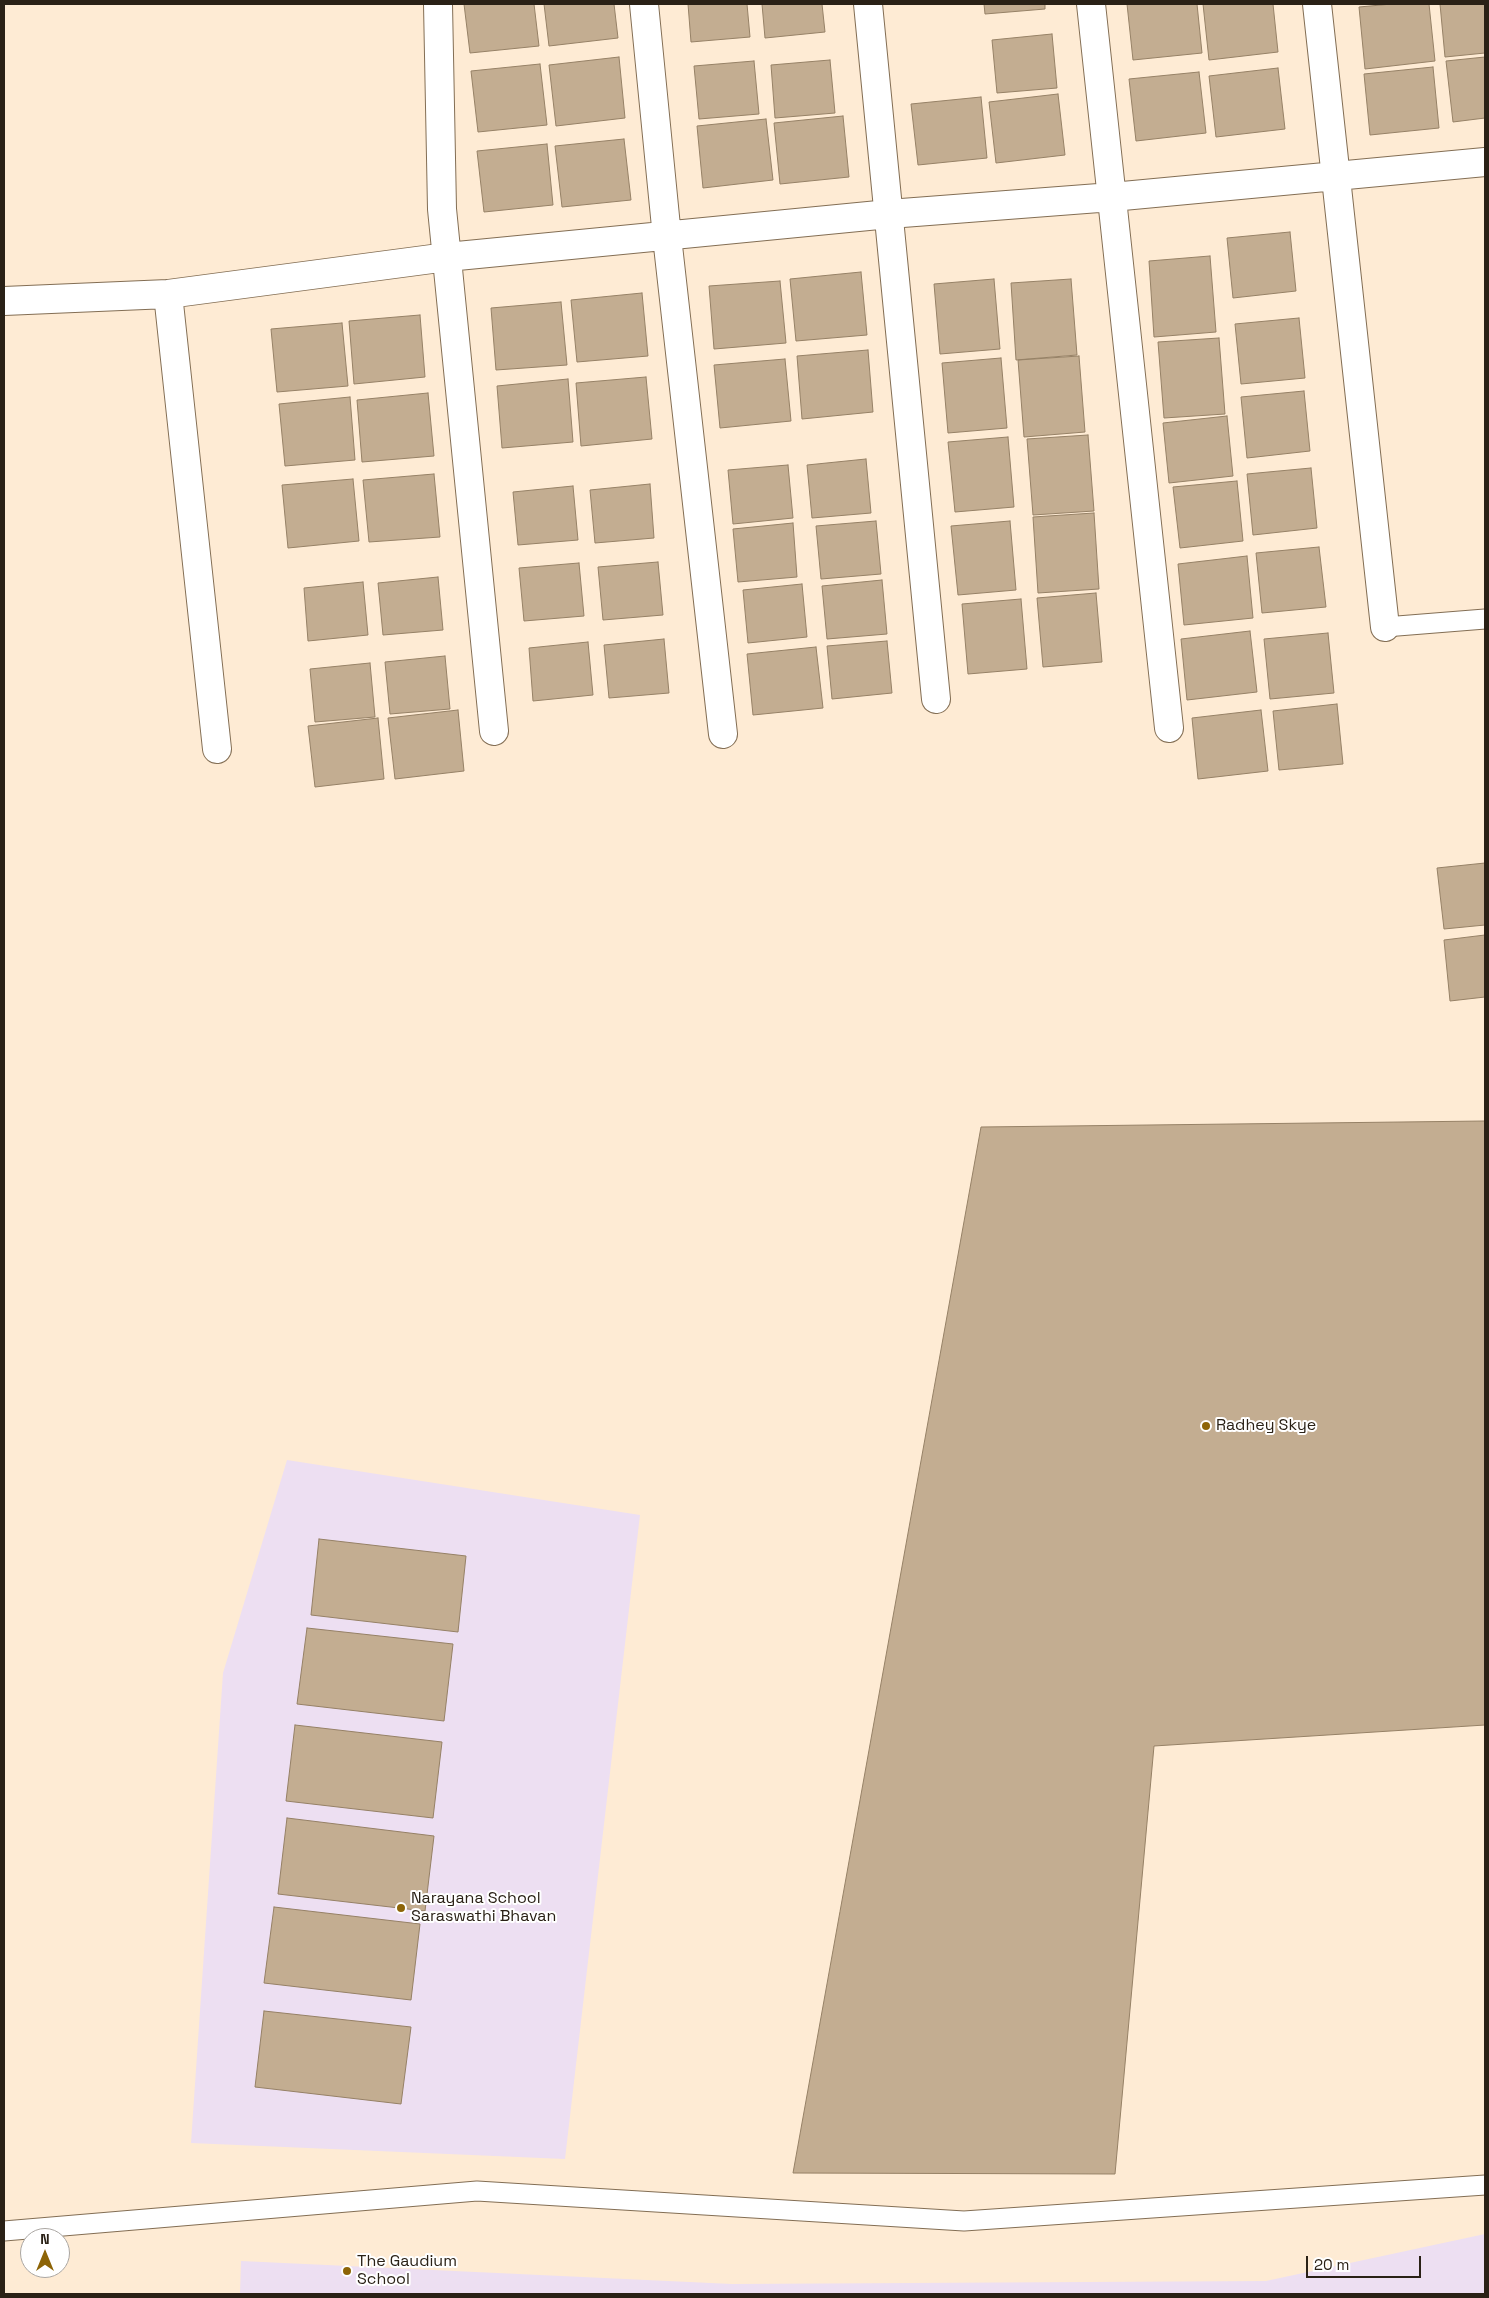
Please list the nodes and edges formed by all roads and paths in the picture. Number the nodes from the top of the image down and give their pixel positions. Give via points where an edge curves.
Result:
1 (438, 4) edge
2 (644, 4) edge
3 (868, 4) edge
4 (1091, 4) edge
5 (1317, 4) edge
6 (1485, 162) edge
7 (1336, 176) junction
8 (1112, 197) junction
9 (889, 214) junction
10 (667, 237) junction
11 (447, 257) junction
12 (168, 294) junction
13 (4, 301) edge
14 (1485, 619) edge
15 (1385, 627) joint
16 (936, 698) dead end
17 (1169, 728) dead end
18 (494, 731) dead end
19 (724, 734) dead end
20 (217, 749) dead end
21 (1485, 2185) edge
22 (4, 2231) edge

1 - 11 street via 442,209
2 - 10 street
3 - 9 street
4 - 8 street
5 - 7 street
6 - 7 street
7 - 8 street
7 - 15 street
8 - 9 street
8 - 17 street
9 - 10 street
9 - 16 street
10 - 11 street
10 - 19 street
11 - 12 street
11 - 18 street
12 - 13 street
12 - 20 street
14 - 15 lane
21 - 22 lane via 964,2221 477,2191

